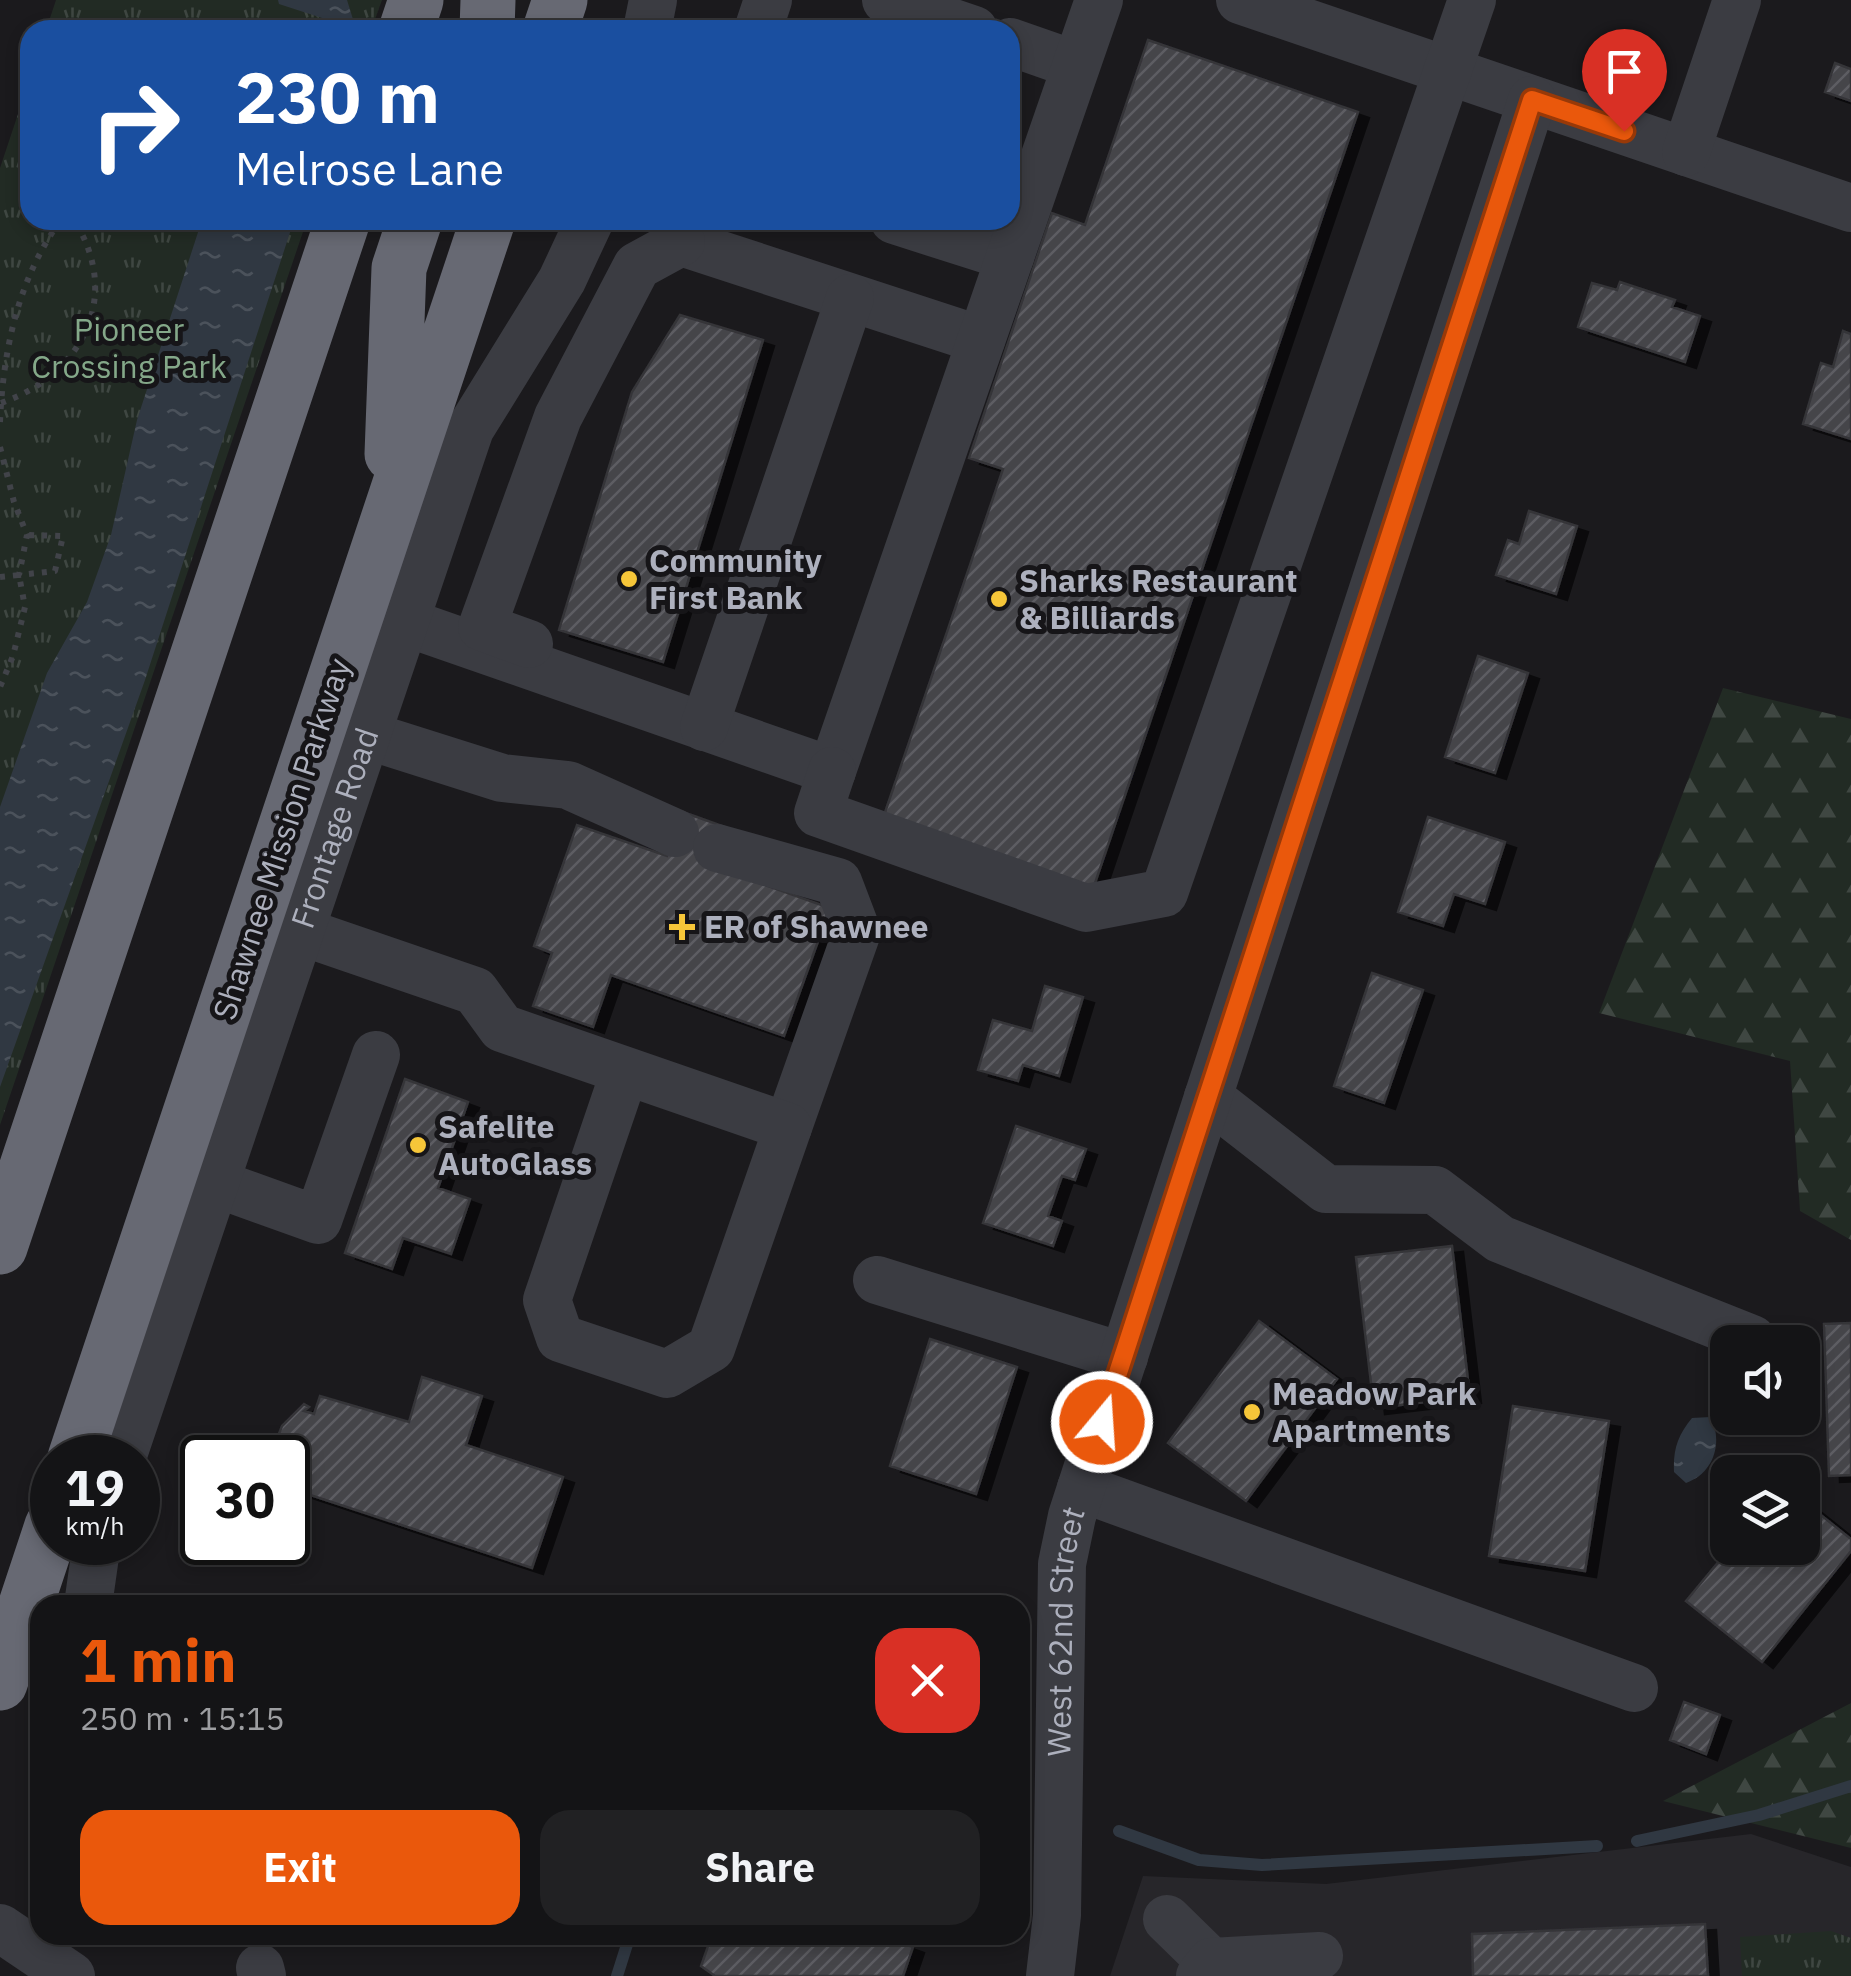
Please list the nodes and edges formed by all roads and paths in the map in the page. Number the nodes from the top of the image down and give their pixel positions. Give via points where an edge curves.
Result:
1 (886, 0) edge
2 (1099, 0) edge
3 (1240, 0) edge
4 (1472, 0) edge
5 (1737, 0) edge
6 (1355, 19) edge
7 (945, 20) edge
8 (1020, 45) edge
9 (1076, 65) junction
10 (1448, 72) junction
11 (1532, 100) junction
12 (1686, 152) junction
13 (1023, 174) edge
14 (1851, 208) edge
15 (55, 230) edge
16 (80, 230) edge
17 (339, 230) edge
18 (412, 230) edge
19 (485, 230) edge
20 (585, 230) edge
21 (926, 230) edge
22 (1014, 230) edge
23 (684, 231) edge
24 (1010, 256) junction
25 (850, 298) junction
26 (981, 340) junction
27 (1, 403) edge
28 (0, 422) edge
29 (0, 447) edge
30 (389, 519) junction
31 (27, 535) junction
32 (19, 575) junction
33 (0, 577) edge
34 (405, 622) junction
35 (0, 687) edge
36 (708, 718) junction
37 (366, 735) junction
38 (832, 771) junction
39 (300, 930) junction
40 (376, 1055) dead end
41 (625, 1070) junction
42 (1208, 1097) junction
43 (788, 1127) junction
44 (214, 1184) junction
45 (0, 1247) edge
46 (877, 1280) dead end
47 (1717, 1325) edge
48 (1124, 1356) junction
49 (83, 1435) edge
50 (130, 1435) edge
51 (1081, 1488) junction
52 (39, 1565) edge
53 (94, 1565) edge
54 (90, 1595) edge
55 (0, 1682) edge
56 (1634, 1688) dead end
57 (1167, 1920) dead end
58 (0, 1928) edge
59 (1319, 1956) dead end
60 (61, 1963) edge
61 (1206, 1969) edge
62 (1050, 1976) edge

1 - 7 street
2 - 9 street
3 - 6 street
4 - 10 street
5 - 12 street
6 - 10 street
8 - 9 street
9 - 13 street
10 - 11 street
10 - 38 street via 1164,893 1086,908 818,813
11 - 12 street
11 - 42 street, West 62nd Street
12 - 14 street
15 - 27 path via 27,278
16 - 27 path via 94,270 96,305 82,344 28,394
17 - 45 highway
18 - 30 highway via 399,268
19 - 30 highway, Shawnee Mission Parkway
20 - 34 street, Frontage Road via 470,429
21 - 24 street
22 - 24 street
23 - 25 street
23 - 36 street via 636,266 558,417 482,628
24 - 26 street
25 - 26 street
25 - 36 street
26 - 38 street
27 - 28 path
29 - 31 path
30 - 49 highway, Shawnee Mission Parkway
31 - 32 path
31 - 32 path via 62,536 55,572
32 - 33 path
32 - 35 path via 25,608
34 - 36 street
34 - 37 street, Frontage Road
36 - 38 street
37 - 39 street, Frontage Road
37 - 43 street via 502,778 568,785 696,841 838,882 857,932
39 - 41 street via 475,991 502,1028
39 - 44 street, Frontage Road
40 - 44 street via 318,1220
41 - 43 street
41 - 43 street via 547,1300 560,1338 667,1374 712,1348
42 - 47 street via 1326,1189 1435,1190 1500,1239
42 - 48 street, West 62nd Street
44 - 50 street, Frontage Road
46 - 48 street
48 - 51 street, West 62nd Street
51 - 56 street
51 - 62 street, West 62nd Street via 1062,1564
52 - 55 highway
53 - 54 street
57 - 61 street
58 - 60 street
59 - 61 street

